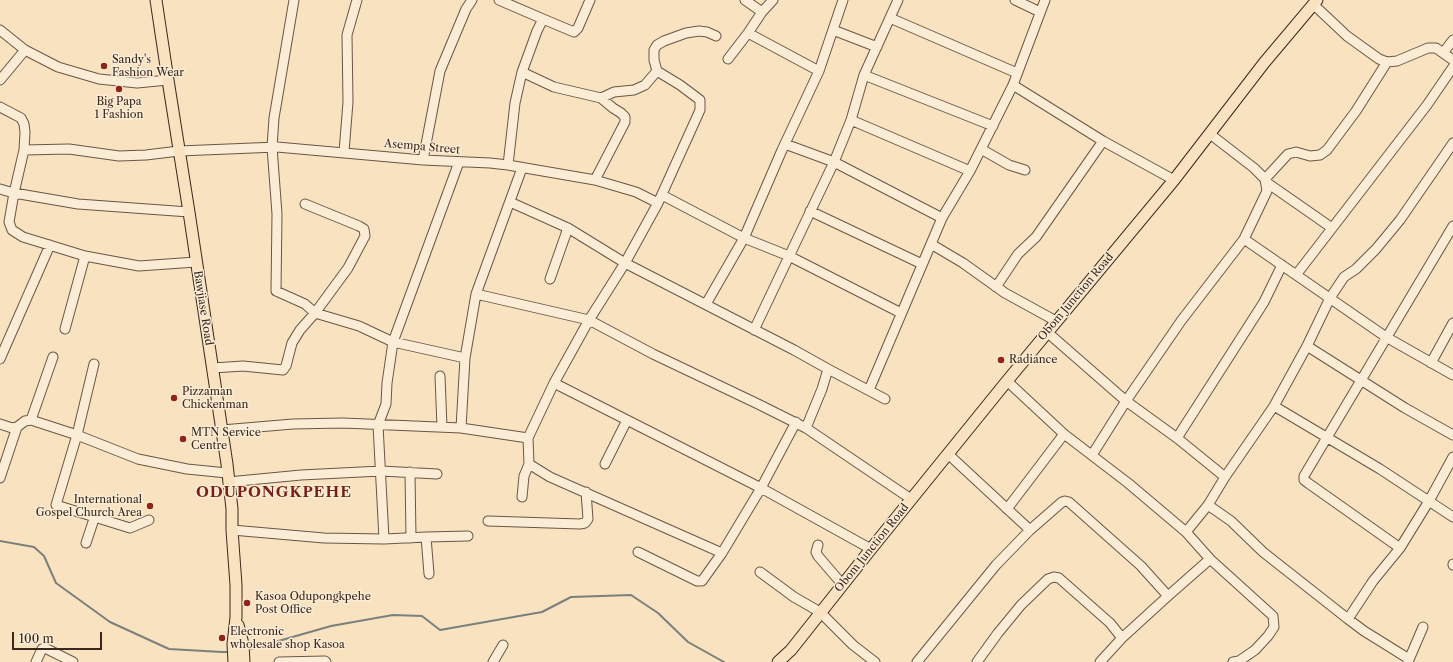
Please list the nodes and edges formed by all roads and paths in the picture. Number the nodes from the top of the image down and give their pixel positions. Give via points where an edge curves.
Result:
1 (156, 0) edge
2 (294, 0) edge
3 (356, 0) edge
4 (472, 0) edge
5 (499, 0) edge
6 (590, 0) edge
7 (745, 0) edge
8 (773, 0) edge
9 (843, 0) edge
10 (898, 0) edge
11 (1015, 0) edge
12 (1045, 0) edge
13 (1315, 2) edge
14 (762, 12) junction
15 (1040, 12) junction
16 (890, 18) junction
17 (543, 19) junction
18 (0, 30) edge
19 (833, 30) junction
20 (748, 33) junction
21 (716, 36) dead end
22 (1453, 40) edge
23 (877, 47) junction
24 (25, 50) junction
25 (1443, 53) junction
26 (728, 59) dead end
27 (1453, 60) edge
28 (1387, 62) junction
29 (1453, 67) edge
30 (657, 71) junction
31 (819, 71) junction
32 (522, 72) junction
33 (864, 74) junction
34 (1017, 74) junction
35 (0, 80) edge
36 (168, 80) junction
37 (1013, 85) junction
38 (601, 98) junction
39 (0, 107) edge
40 (851, 120) junction
41 (993, 126) junction
42 (1210, 134) junction
43 (1103, 141) junction
44 (1453, 143) edge
45 (785, 144) junction
46 (272, 147) junction
47 (981, 149) junction
48 (24, 150) junction
49 (179, 150) junction
50 (344, 152) junction
51 (423, 160) junction
52 (459, 162) junction
53 (834, 162) junction
54 (508, 165) junction
55 (522, 168) junction
56 (1025, 170) dead end
57 (970, 171) junction
58 (595, 180) junction
59 (1174, 180) junction
60 (1266, 181) junction
61 (0, 189) edge
62 (14, 193) junction
63 (660, 199) junction
64 (510, 202) junction
65 (305, 204) dead end
66 (810, 211) junction
67 (189, 212) junction
68 (942, 218) junction
69 (1453, 226) edge
70 (568, 228) junction
71 (1332, 228) junction
72 (744, 238) junction
73 (1244, 239) junction
74 (931, 244) junction
75 (50, 245) junction
76 (85, 256) junction
77 (789, 256) junction
78 (196, 262) junction
79 (626, 262) junction
80 (922, 264) junction
81 (1282, 265) junction
82 (1296, 275) junction
83 (550, 279) dead end
84 (996, 287) junction
85 (476, 294) junction
86 (1330, 298) junction
87 (706, 304) junction
88 (315, 313) junction
89 (901, 314) junction
90 (589, 320) junction
91 (1056, 321) junction
92 (1453, 323) edge
93 (65, 329) dead end
94 (754, 330) junction
95 (1047, 332) junction
96 (1386, 336) junction
97 (393, 342) junction
98 (1307, 346) junction
99 (53, 357) dead end
100 (465, 358) junction
101 (0, 359) edge
102 (1431, 362) junction
103 (94, 364) dead end
104 (213, 368) junction
105 (828, 369) junction
106 (1453, 375) edge
107 (440, 376) dead end
108 (1362, 380) junction
109 (1007, 381) junction
110 (554, 383) junction
111 (869, 390) junction
112 (885, 399) dead end
113 (1126, 401) junction
114 (1274, 406) junction
115 (31, 420) junction
116 (627, 420) junction
117 (796, 422) junction
118 (0, 424) edge
119 (378, 425) junction
120 (17, 427) junction
121 (442, 427) junction
122 (461, 428) junction
123 (806, 428) junction
124 (222, 430) junction
125 (1064, 434) junction
126 (77, 435) junction
127 (1453, 435) edge
128 (528, 438) junction
129 (1177, 438) junction
130 (1326, 438) junction
131 (948, 454) junction
132 (1092, 455) junction
133 (1453, 457) edge
134 (529, 464) junction
135 (605, 464) dead end
136 (381, 470) junction
137 (410, 472) junction
138 (437, 474) dead end
139 (228, 477) junction
140 (1225, 477) junction
141 (0, 478) edge
142 (761, 488) junction
143 (586, 492) junction
144 (522, 497) dead end
145 (911, 499) junction
146 (1429, 501) junction
147 (1208, 505) junction
148 (1007, 509) junction
149 (95, 516) junction
150 (1453, 517) edge
151 (149, 520) dead end
152 (488, 521) dead end
153 (232, 530) junction
154 (1030, 530) junction
155 (1186, 532) junction
156 (468, 536) dead end
157 (426, 537) junction
158 (411, 538) junction
159 (384, 539) junction
160 (86, 543) dead end
161 (818, 545) dead end
162 (1400, 548) junction
163 (870, 549) junction
164 (638, 552) dead end
165 (722, 553) junction
166 (1210, 559) junction
167 (760, 572) dead end
168 (429, 574) dead end
169 (842, 584) junction
170 (1168, 596) junction
171 (820, 612) junction
172 (1348, 619) junction
173 (1423, 627) dead end
174 (1122, 638) junction
175 (503, 645) dead end
176 (791, 650) junction
177 (239, 660) edge
178 (1409, 660) edge
179 (36, 662) edge
180 (73, 662) edge
181 (279, 662) edge
182 (326, 662) edge
183 (493, 662) edge
184 (778, 662) edge
185 (784, 662) edge
186 (875, 662) edge
187 (917, 662) edge
188 (977, 662) edge
189 (1100, 662) edge
190 (1233, 662) edge

1 - 36 main road, Bawjiase Road
2 - 46 street via 274,118
3 - 50 street via 347,35 348,102
4 - 51 street via 440,71
5 - 17 street
6 - 17 street via 574,32
7 - 14 street
8 - 14 street
9 - 19 street
10 - 16 street
11 - 15 street
12 - 15 street
13 - 28 street via 1347,36 1378,59
13 - 42 main road, Obom Junction Road
14 - 20 street
15 - 34 street
16 - 23 street
16 - 34 street
17 - 32 street via 532,41
18 - 24 street
19 - 23 street
19 - 31 street
20 - 26 street
20 - 31 street
21 - 30 street via 699,31 686,33 657,45 654,60
22 - 25 street
23 - 33 street
24 - 35 street
24 - 36 street via 58,67 99,79 137,83
25 - 27 street
25 - 28 street via 1436,48 1428,48 1397,61
28 - 60 street via 1327,150 1320,155 1310,156 1296,152 1288,154
29 - 71 street via 1427,105
30 - 38 street via 645,85 634,90 614,92
30 - 63 street via 700,100 700,110
31 - 45 street
32 - 38 street via 554,87
32 - 54 street via 515,103
33 - 40 street
33 - 41 street
34 - 37 street
36 - 49 main road, Bawjiase Road
37 - 41 street
37 - 43 street
38 - 58 street via 621,113 625,117 625,122
39 - 48 street via 21,118 25,132
40 - 53 street
40 - 57 street
41 - 47 street
42 - 59 main road, Obom Junction Road
42 - 60 street via 1254,168
43 - 59 street
43 - 84 street via 1036,237 1018,254
44 - 86 street via 1400,220 1376,249 1344,277
45 - 53 street
45 - 72 street
46 - 49 street, Asempa Street
46 - 50 street, Asempa Street
46 - 88 street via 277,214 276,291 304,304
47 - 56 street via 1009,165
47 - 57 street
48 - 49 street, Asempa Street via 69,149 120,156
48 - 62 street
49 - 67 main road, Bawjiase Road
50 - 51 street, Asempa Street
51 - 52 street, Asempa Street
52 - 54 street, Asempa Street
52 - 97 street
53 - 66 street
53 - 68 street
54 - 55 street, Asempa Street
55 - 58 street, Asempa Street
55 - 64 street
57 - 68 street
58 - 63 street, Asempa Street
59 - 91 main road, Obom Junction Road
60 - 71 street
60 - 73 street via 1267,191
61 - 62 street
62 - 67 street via 78,204
62 - 75 street via 9,222 12,230 23,237
63 - 72 street, Asempa Street
63 - 79 street
64 - 70 street
64 - 85 street
65 - 88 street via 364,229 365,236 348,268
66 - 77 street
66 - 80 street
67 - 78 main road, Bawjiase Road
68 - 74 street
69 - 96 street
70 - 79 street
70 - 83 street
71 - 82 street
72 - 77 street, Asempa Street
72 - 87 street
73 - 81 street
73 - 113 street via 1181,321
74 - 80 street
74 - 84 street
75 - 76 street
75 - 101 street
76 - 78 street via 139,266
76 - 93 street
77 - 89 street, Asempa Street
77 - 94 street
78 - 104 main road, Bawjiase Road
79 - 87 street
79 - 90 street
80 - 89 street
81 - 82 street
81 - 129 street via 1264,302
82 - 86 street
84 - 91 street
85 - 90 street
85 - 100 street
86 - 96 street
86 - 98 street
87 - 94 street
88 - 97 street via 359,326
88 - 104 street via 292,343 283,370 243,366
89 - 111 street
90 - 110 street
90 - 117 street via 653,354
91 - 95 main road, Obom Junction Road
92 - 102 street
94 - 105 street
95 - 109 main road, Obom Junction Road
95 - 113 street
96 - 102 street
96 - 108 street
97 - 100 street
97 - 119 street via 386,404
98 - 108 street
98 - 114 street
99 - 115 street
100 - 122 street
102 - 106 street
103 - 126 street
104 - 124 main road, Bawjiase Road
105 - 111 street
105 - 123 street
107 - 121 street
108 - 127 street
108 - 130 street
109 - 125 street
109 - 131 main road, Obom Junction Road
110 - 116 street
110 - 128 street
111 - 112 street
113 - 129 street
113 - 132 street
114 - 130 street
114 - 140 street
115 - 120 street via 25,420
115 - 126 street
116 - 135 street
116 - 142 street
117 - 123 street
117 - 142 street
118 - 120 street
119 - 121 street
119 - 124 street via 293,424
119 - 136 street
120 - 141 street
121 - 122 street
122 - 128 street
123 - 145 street
124 - 139 main road, Bawjiase Road
125 - 132 street
125 - 148 street
126 - 139 street via 138,459
126 - 149 street via 56,505
128 - 134 street
129 - 140 street
130 - 146 street
130 - 162 street via 1304,480
131 - 145 main road, Obom Junction Road
131 - 148 street
132 - 155 street
133 - 146 street
134 - 143 street via 550,477
134 - 144 street via 524,476
136 - 137 street
136 - 139 street
136 - 159 street
137 - 138 street
137 - 158 street
139 - 153 main road, Bawjiase Road
140 - 147 street
142 - 163 street
142 - 165 street
143 - 152 street via 588,519 585,523
143 - 165 street
145 - 163 main road, Obom Junction Road
146 - 150 street
146 - 162 street
147 - 155 street
147 - 172 street via 1231,521 1263,552
148 - 154 street
149 - 151 street via 130,528
149 - 160 street
153 - 159 street via 324,538
153 - 177 main road, Bawjiase Road
154 - 170 street via 1062,502 1068,502 1141,566
154 - 187 street via 996,565
155 - 166 street
156 - 157 street
157 - 158 street
157 - 168 street
158 - 159 street
161 - 169 street via 818,556
162 - 172 street
163 - 169 main road, Obom Junction Road
164 - 165 street via 697,581 702,581
166 - 170 street
166 - 190 street via 1274,616 1274,627 1268,636 1255,650
167 - 171 street
169 - 171 main road, Obom Junction Road
170 - 174 street
171 - 176 main road, Obom Junction Road
171 - 186 street via 853,646
172 - 178 street
173 - 178 street
174 - 188 street via 1110,623 1059,578 1054,577 1048,579 1021,605
174 - 189 street
175 - 183 street
176 - 184 main road, Obom Junction Road
176 - 185 main road, Obom Junction Road
179 - 180 street via 45,648
181 - 182 street

